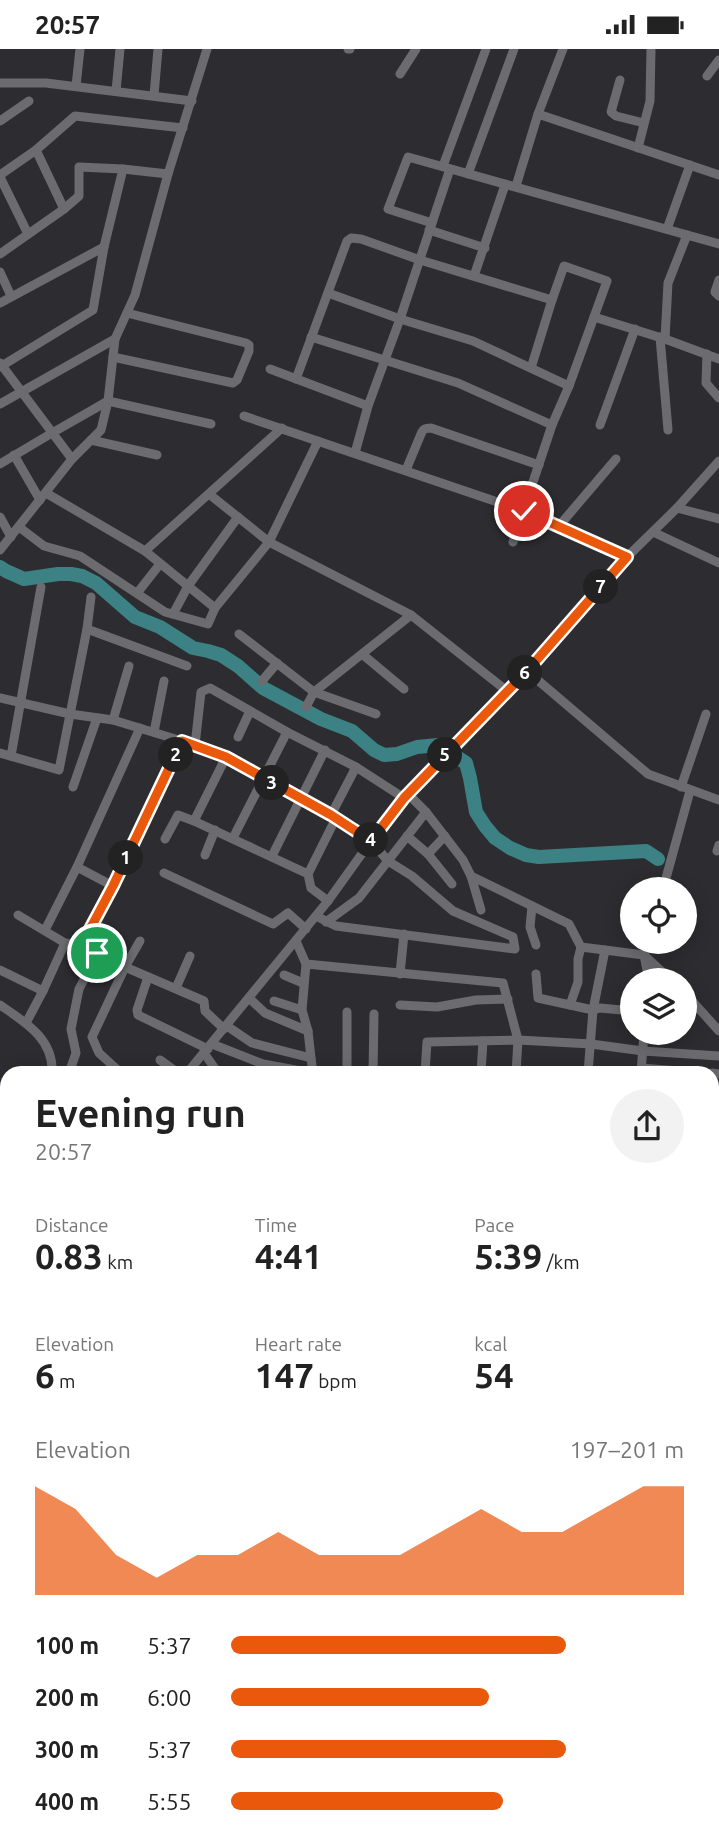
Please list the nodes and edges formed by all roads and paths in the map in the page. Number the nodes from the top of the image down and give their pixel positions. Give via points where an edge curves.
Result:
1 (80, 49) edge
2 (120, 49) edge
3 (158, 49) edge
4 (207, 49) edge
5 (416, 49) edge
6 (486, 49) edge
7 (514, 49) edge
8 (563, 49) edge
9 (651, 49) edge
10 (719, 60) edge
11 (400, 73) dead end
12 (707, 76) dead end
13 (620, 81) dead end
14 (0, 83) edge
15 (76, 86) junction
16 (116, 91) junction
17 (154, 95) junction
18 (192, 100) junction
19 (29, 101) dead end
20 (538, 114) junction
21 (0, 121) edge
22 (644, 123) junction
23 (183, 128) junction
24 (638, 148) junction
25 (36, 150) junction
26 (690, 165) junction
27 (446, 168) junction
28 (123, 169) junction
29 (168, 174) junction
30 (468, 174) junction
31 (719, 175) edge
32 (0, 176) edge
33 (505, 185) junction
34 (516, 186) junction
35 (64, 209) junction
36 (431, 227) junction
37 (667, 229) junction
38 (27, 235) junction
39 (687, 235) junction
40 (719, 244) edge
41 (104, 247) junction
42 (485, 248) junction
43 (0, 254) edge
44 (420, 260) junction
45 (0, 272) edge
46 (474, 276) junction
47 (719, 280) edge
48 (328, 293) junction
49 (11, 296) junction
50 (719, 296) edge
51 (552, 300) junction
52 (0, 303) edge
53 (127, 313) junction
54 (594, 317) junction
55 (400, 320) junction
56 (635, 329) junction
57 (312, 337) junction
58 (662, 338) junction
59 (114, 339) junction
60 (707, 354) junction
61 (113, 357) junction
62 (719, 359) edge
63 (384, 361) junction
64 (1, 366) edge
65 (531, 368) junction
66 (270, 369) dead end
67 (296, 379) junction
68 (569, 386) junction
69 (21, 391) junction
70 (719, 398) edge
71 (108, 401) junction
72 (0, 404) edge
73 (368, 407) junction
74 (244, 416) dead end
75 (211, 424) dead end
76 (552, 425) junction
77 (600, 425) dead end
78 (282, 428) junction
79 (668, 430) dead end
80 (52, 433) junction
81 (91, 440) junction
82 (318, 441) junction
83 (355, 453) junction
84 (14, 456) junction
85 (158, 456) dead end
86 (72, 459) junction
87 (616, 459) dead end
88 (719, 461) edge
89 (0, 464) edge
90 (539, 465) junction
91 (406, 470) junction
92 (209, 494) junction
93 (43, 496) junction
94 (677, 508) junction
95 (524, 511) junction
96 (0, 517) edge
97 (237, 517) junction
98 (719, 519) edge
99 (559, 526) junction
100 (19, 527) junction
101 (653, 532) junction
102 (11, 537) junction
103 (269, 542) junction
104 (513, 542) dead end
105 (0, 550) edge
106 (145, 551) junction
107 (627, 557) junction
108 (719, 563) edge
109 (160, 564) junction
110 (188, 586) junction
111 (41, 587) dead end
112 (138, 592) junction
113 (91, 597) dead end
114 (215, 608) junction
115 (173, 614) junction
116 (411, 615) junction
117 (87, 629) junction
118 (239, 634) dead end
119 (362, 654) junction
120 (277, 663) junction
121 (129, 666) dead end
122 (187, 666) dead end
123 (527, 671) junction
124 (164, 681) dead end
125 (262, 681) dead end
126 (404, 689) dead end
127 (507, 691) junction
128 (314, 692) junction
129 (0, 698) edge
130 (20, 703) junction
131 (306, 707) dead end
132 (250, 711) junction
133 (70, 714) junction
134 (376, 714) dead end
135 (706, 714) dead end
136 (97, 718) junction
137 (113, 720) junction
138 (140, 728) junction
139 (153, 732) junction
140 (287, 732) junction
141 (237, 737) dead end
142 (182, 741) junction
143 (195, 745) junction
144 (324, 750) junction
145 (0, 753) edge
146 (11, 756) junction
147 (226, 757) junction
148 (356, 767) junction
149 (264, 779) junction
150 (73, 787) dead end
151 (681, 787) junction
152 (691, 791) junction
153 (406, 796) junction
154 (300, 799) junction
155 (719, 800) edge
156 (426, 812) junction
157 (334, 817) junction
158 (194, 821) junction
159 (215, 830) junction
160 (407, 836) junction
161 (444, 836) junction
162 (233, 838) junction
163 (165, 839) dead end
164 (371, 841) junction
165 (428, 854) junction
166 (205, 855) dead end
167 (272, 856) junction
168 (388, 861) junction
169 (77, 867) junction
170 (164, 873) dead end
171 (308, 874) junction
172 (471, 876) junction
173 (666, 877) edge
174 (452, 884) dead end
175 (113, 886) junction
176 (328, 901) junction
177 (532, 906) junction
178 (481, 910) dead end
179 (18, 915) dead end
180 (316, 916) junction
181 (326, 922) junction
182 (45, 929) junction
183 (306, 929) junction
184 (404, 934) junction
185 (141, 941) dead end
186 (296, 941) junction
187 (65, 943) junction
188 (82, 944) junction
189 (536, 945) dead end
190 (581, 947) junction
191 (605, 950) junction
192 (97, 953) junction
193 (644, 955) junction
194 (190, 956) dead end
195 (306, 964) junction
196 (125, 967) junction
197 (647, 968) edge
198 (658, 968) edge
199 (0, 970) edge
200 (400, 974) junction
201 (536, 974) dead end
202 (284, 975) dead end
203 (148, 977) junction
204 (303, 983) junction
205 (176, 988) junction
206 (43, 991) junction
207 (249, 998) junction
208 (508, 999) junction
209 (274, 1001) dead end
210 (0, 1005) edge
211 (400, 1005) dead end
212 (570, 1005) junction
213 (697, 1006) edge
214 (302, 1010) junction
215 (593, 1010) junction
216 (620, 1010) edge
217 (347, 1012) dead end
218 (374, 1014) dead end
219 (26, 1023) junction
220 (226, 1027) junction
221 (308, 1031) junction
222 (719, 1031) edge
223 (518, 1040) junction
224 (482, 1041) junction
225 (591, 1045) junction
226 (643, 1045) edge
227 (208, 1049) junction
228 (643, 1051) junction
229 (719, 1056) edge
230 (311, 1058) junction
231 (160, 1060) dead end
232 (52, 1066) edge
233 (71, 1066) edge
234 (113, 1066) edge
235 (168, 1066) edge
236 (193, 1066) edge
237 (214, 1066) edge
238 (274, 1066) edge
239 (312, 1066) edge
240 (347, 1066) edge
241 (373, 1066) edge
242 (425, 1066) edge
243 (481, 1066) edge
244 (516, 1066) edge
245 (589, 1066) edge
246 (642, 1066) edge

1 - 15 street
2 - 16 street
3 - 17 street
4 - 18 street
5 - 11 street
6 - 27 street
7 - 30 street
8 - 20 street
9 - 22 street via 652,88
10 - 12 street
13 - 22 street via 611,111
14 - 15 street
15 - 16 street
16 - 17 street
17 - 18 street
18 - 23 street
19 - 21 street
20 - 24 street
20 - 34 street
22 - 24 street
23 - 25 street via 75,116
23 - 29 street
24 - 26 street
25 - 32 street
25 - 35 street
26 - 31 street
26 - 37 street
27 - 30 street
27 - 36 street
27 - 36 street via 408,157 388,209
28 - 29 street
28 - 35 street via 79,167 79,196
28 - 41 street
29 - 53 street
30 - 33 street
32 - 38 street
33 - 34 street
33 - 42 street
34 - 37 street
35 - 38 street
36 - 42 street
36 - 44 street
37 - 39 street
38 - 43 street
39 - 40 street
39 - 58 street via 668,283
41 - 49 street
41 - 64 street via 93,310
42 - 46 street
44 - 46 street
44 - 48 street via 351,238
44 - 55 street
45 - 49 street
46 - 51 street
47 - 50 street via 715,292
48 - 55 street
48 - 57 street
49 - 52 street
51 - 54 street via 564,266 607,281
51 - 65 street
53 - 59 street
53 - 61 street via 246,343 250,348 233,383
54 - 56 street
54 - 68 street
55 - 63 street
55 - 65 street via 473,341
56 - 58 street
56 - 77 street
57 - 63 street
57 - 67 street
58 - 60 street
58 - 79 street
59 - 61 street
59 - 69 street
60 - 62 street
60 - 70 street via 706,383
61 - 71 street
63 - 73 street
63 - 76 street via 458,383
64 - 69 street
65 - 68 street
66 - 67 street
67 - 73 street
68 - 76 street
69 - 72 street
69 - 80 street
71 - 75 street
71 - 80 street
71 - 81 street via 101,429
73 - 83 street
74 - 78 street
76 - 90 street
78 - 82 street
78 - 92 street
80 - 84 street
80 - 86 street
81 - 85 street
81 - 86 street
82 - 83 street
82 - 103 street
83 - 91 street
84 - 89 street
84 - 93 street
86 - 93 street
87 - 99 street
88 - 94 street
90 - 91 street via 431,428 423,430
90 - 95 street
91 - 95 street
92 - 97 street
92 - 106 street
93 - 100 street
93 - 106 street via 74,508
94 - 98 street
94 - 101 street
95 - 99 street
95 - 104 street
96 - 102 street
97 - 103 street
97 - 110 street
99 - 107 street
100 - 102 street
100 - 112 street via 47,547 80,556
101 - 107 street
101 - 108 street
102 - 105 street
103 - 114 street
103 - 116 street
106 - 109 street
107 - 123 street
109 - 110 street
109 - 112 street
110 - 114 street
110 - 115 street
111 - 130 street
112 - 115 street
113 - 117 street
114 - 115 street via 208,624
116 - 119 street
116 - 127 street
117 - 122 street
117 - 133 street
118 - 120 street
119 - 126 street
119 - 128 street
120 - 125 street
120 - 128 street
121 - 137 street
123 - 127 street
123 - 151 street via 648,774
124 - 139 street
127 - 153 street
128 - 131 street
128 - 134 street
129 - 130 street
130 - 133 street
130 - 146 street
132 - 140 street
132 - 141 street
132 - 143 street via 210,688 204,690
133 - 136 street
133 - 146 street via 59,770
135 - 151 street
136 - 137 street
136 - 150 street
137 - 138 street
138 - 139 street
138 - 169 street
139 - 142 street
140 - 144 street
140 - 149 street
142 - 143 street
142 - 175 street
143 - 147 street
144 - 148 street
144 - 154 street
145 - 146 street
147 - 149 street
147 - 158 street
148 - 153 street
148 - 157 street
149 - 154 street
149 - 162 street
151 - 152 street
152 - 155 street
152 - 173 street
153 - 156 street
153 - 164 street
154 - 157 street
154 - 167 street
156 - 160 street
156 - 161 street
157 - 164 street
157 - 171 street
158 - 159 street
158 - 163 street via 178,815
159 - 162 street
159 - 166 street
160 - 165 street
160 - 168 street
161 - 165 street
161 - 172 street
162 - 167 street
164 - 168 street
164 - 176 street
165 - 174 street
167 - 171 street
168 - 181 street via 359,898
168 - 184 street via 453,911 513,937 515,949
169 - 175 street
169 - 182 street
170 - 183 street via 273,923 288,913
171 - 176 street via 311,888
172 - 177 street
172 - 178 street
175 - 188 street
176 - 180 street
177 - 189 street via 530,927
177 - 190 street via 569,924
179 - 182 street
180 - 181 street
180 - 183 street
181 - 184 street
182 - 187 street
183 - 186 street
184 - 200 street
185 - 196 street
186 - 195 street
186 - 207 street
187 - 188 street
187 - 206 street
188 - 192 street
190 - 191 street
190 - 212 street via 578,982
191 - 193 street
191 - 215 street
192 - 196 street
192 - 233 street via 79,989 71,1029 76,1053
193 - 197 street
193 - 198 street
194 - 205 street
195 - 200 street
195 - 204 street
196 - 203 street
196 - 234 street via 92,1037 99,1053
199 - 206 street
200 - 208 street via 503,983
201 - 212 street via 538,998
202 - 204 street
203 - 205 street
203 - 227 street via 138,1016
204 - 214 street
205 - 220 street via 204,1001 205,1011
206 - 219 street
207 - 220 street
207 - 221 street via 265,1013
208 - 211 street via 438,1007
208 - 223 street
209 - 214 street
210 - 219 street
212 - 215 street
213 - 222 street
214 - 221 street
215 - 216 street
215 - 225 street
217 - 240 street
218 - 241 street
219 - 232 street via 46,1043
220 - 227 street
220 - 230 street via 252,1043
221 - 230 street
223 - 224 street
223 - 225 street
223 - 244 street
224 - 242 street via 427,1042
224 - 243 street
225 - 228 street
225 - 245 street
226 - 228 street
227 - 236 street
227 - 237 street
227 - 238 street
228 - 229 street
228 - 246 street
230 - 239 street
231 - 235 street

